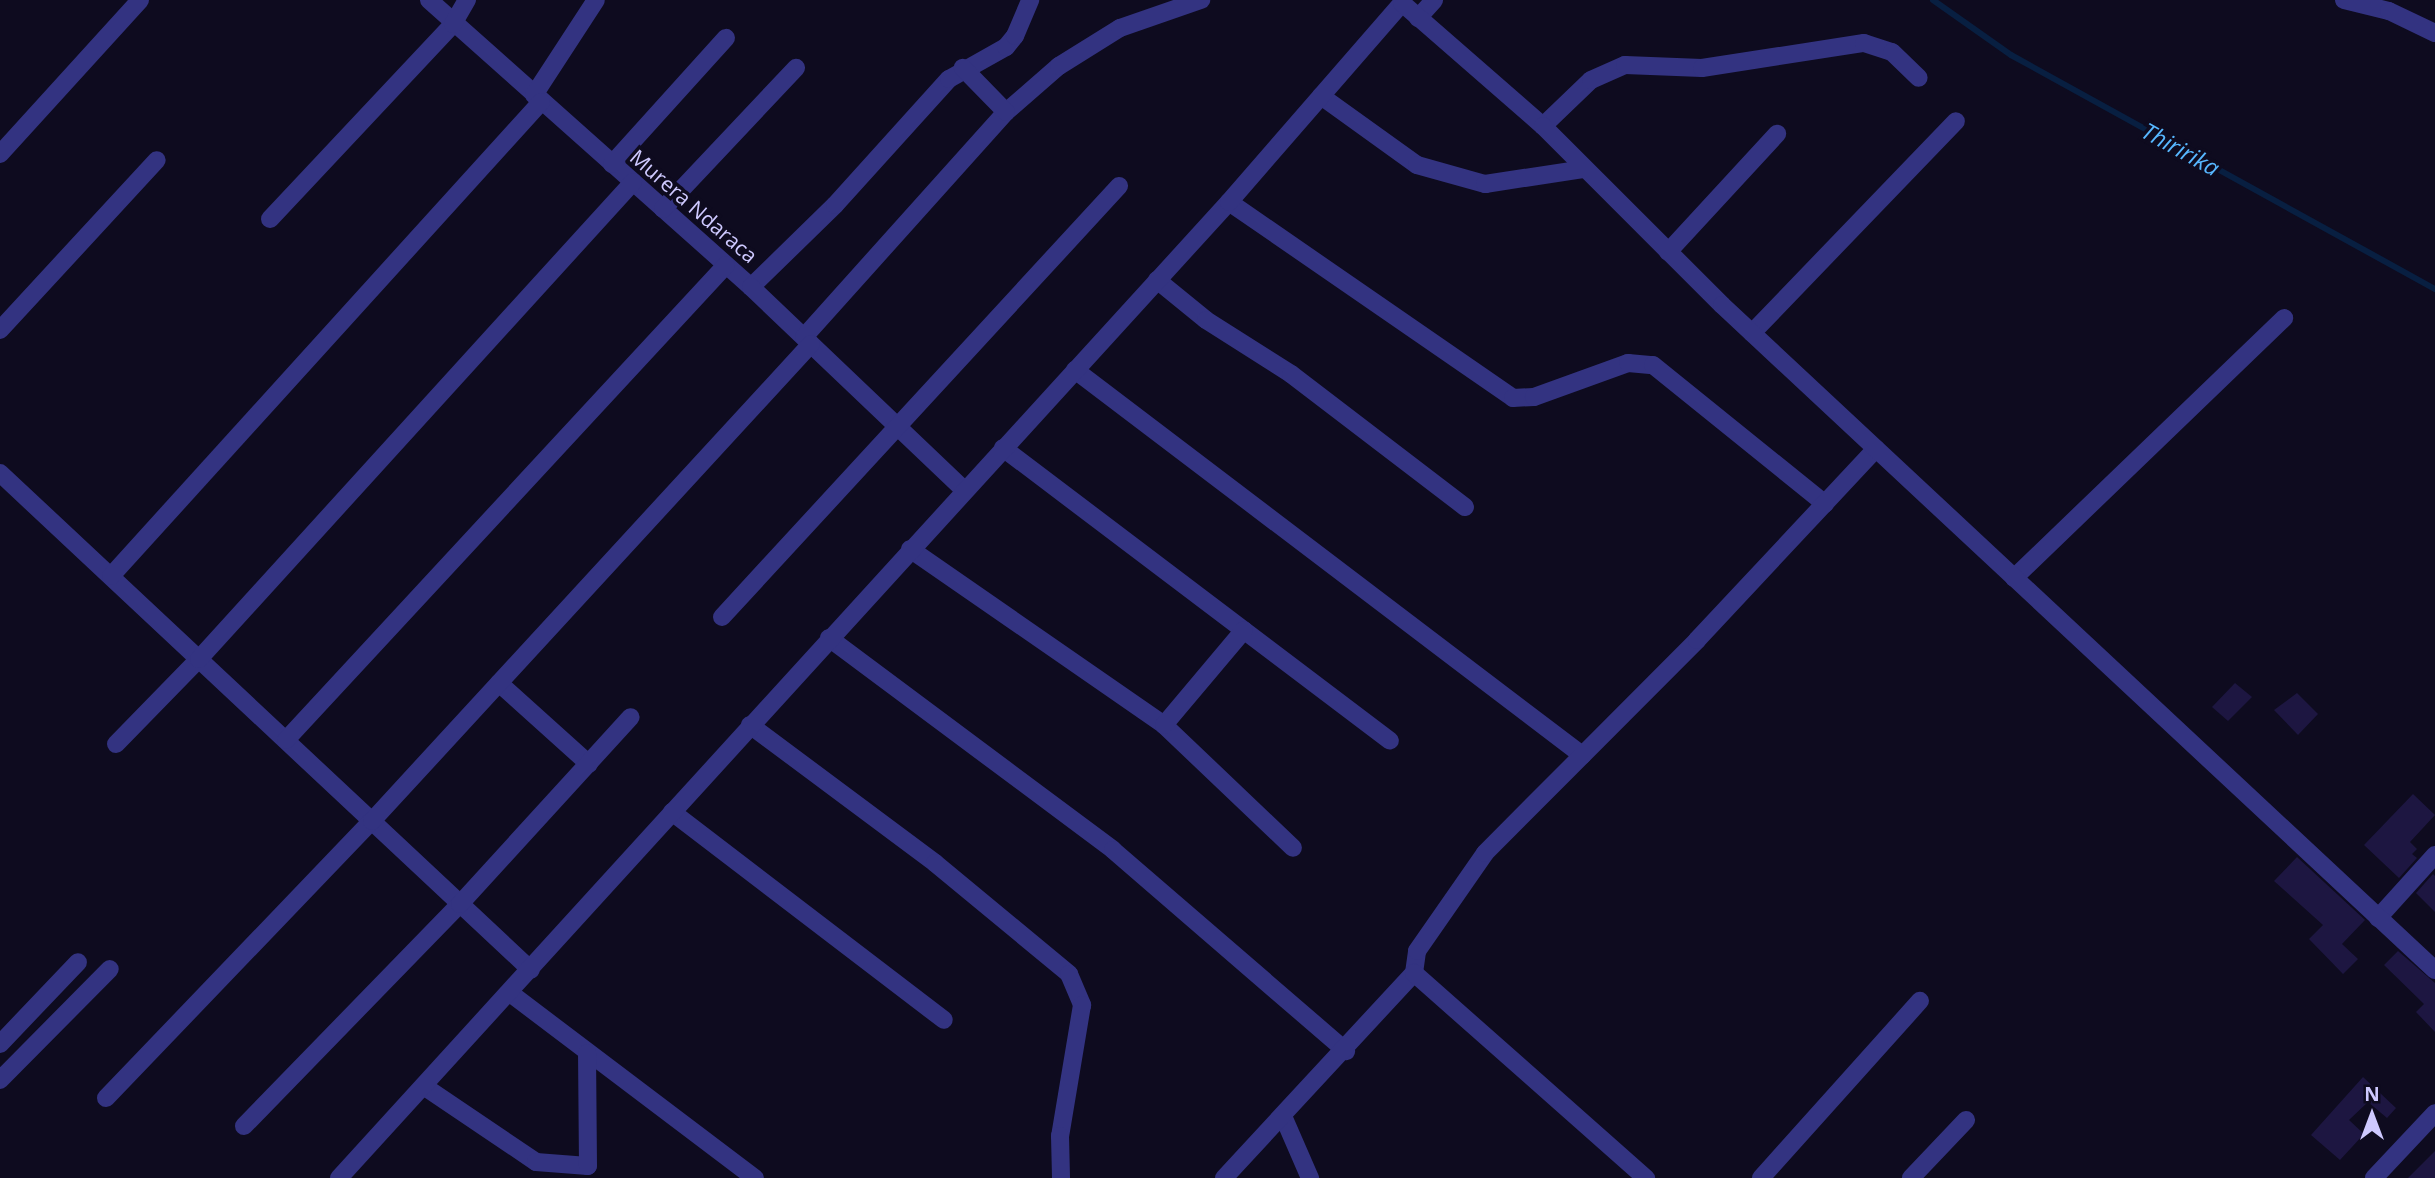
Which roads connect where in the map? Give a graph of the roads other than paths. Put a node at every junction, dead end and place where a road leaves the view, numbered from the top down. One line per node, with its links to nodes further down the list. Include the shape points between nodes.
1 (140, 0): 23 (street)
2 (429, 0): 11 (street, Murera Ndaraca)
3 (467, 0): 11 (street)
4 (596, 0): 18 (street)
5 (1030, 0): 15 (street, Murera Ndaraca, via 1006,47)
6 (1201, 0): 19 (street, via 1120,28 1059,66)
7 (1434, 0): 10 (street)
8 (2344, 0): 12 (street, via 2389,11)
9 (1401, 2): 10 (street); 17 (street)
10 (1418, 18): 21 (street)
11 (453, 24): 18 (street, Murera Ndaraca); 31 (street)
12 (2435, 33)
13 (726, 38): 25 (street)
14 (796, 68): 30 (street)
15 (963, 68): 19 (street); 35 (street, Murera Ndaraca, via 835,205)
16 (1919, 78): 21 (street, via 1892,52 1864,43 1702,68 1625,65 1591,80)
17 (1321, 96): 26 (street, via 1417,165 1485,184); 29 (street)
18 (537, 98): 25 (street, Murera Ndaraca); 49 (street)
19 (1006, 112): 39 (street)
20 (1956, 121): 38 (street)
21 (1544, 126): 26 (street)
22 (1777, 134): 32 (street)
23 (0, 154)
24 (157, 160): 37 (street)
25 (612, 164): 27 (street, Murera Ndaraca)
26 (1583, 169): 32 (street)
27 (633, 182): 30 (street, Murera Ndaraca); 54 (street)
28 (1119, 186): 41 (street)
29 (1228, 202): 34 (street); 46 (street, via 1513,397 1534,397 1628,363 1653,365)
30 (663, 209): 33 (street, Murera Ndaraca)
31 (270, 219)
32 (1668, 251): 38 (street)
33 (726, 265): 35 (street, Murera Ndaraca); 59 (street)
34 (1157, 280): 40 (street); 47 (street, via 1206,320 1291,374)
35 (751, 286): 39 (street)
36 (2284, 318): 50 (street)
37 (0, 330)
38 (1752, 333): 43 (street)
39 (807, 340): 41 (street); 55 (street)
40 (1075, 370): 42 (street); 62 (street)
41 (896, 425): 45 (street); 51 (street)
42 (1003, 448): 45 (street); 52 (street)
43 (1876, 449): 46 (street); 50 (street)
44 (0, 473): 49 (street)
45 (964, 490): 48 (street)
46 (1825, 504): 62 (street)
47 (1465, 508)
48 (910, 549): 53 (street); 58 (street)
49 (111, 576): 54 (street)
50 (2014, 578): 69 (street)
51 (722, 617)
52 (1244, 630): 58 (street); 60 (street)
53 (829, 638): 57 (street); 79 (street, via 1113,850)
54 (199, 659): 59 (street); 61 (street)
55 (499, 683): 63 (street); 65 (street)
56 (631, 717): 63 (street)
57 (750, 725): 64 (street); 91 (street, via 935,863 1069,974 1082,1005 1060,1136)
58 (1164, 725): 66 (street)
59 (286, 740): 65 (street)
60 (1390, 741)
61 (116, 744)
62 (1582, 755): 74 (street, via 1485,853 1417,951)
63 (589, 764): 68 (street)
64 (673, 812): 72 (street); 77 (street)
65 (372, 821): 68 (street); 83 (street)
66 (1293, 848)
67 (2435, 855): 69 (street)
68 (460, 904): 72 (street); 87 (street)
69 (2378, 918): 73 (street)
70 (78, 962): 78 (street)
71 (110, 969): 81 (street)
72 (531, 970): 75 (street)
73 (2435, 970)
74 (1414, 973): 79 (street); 94 (street)
75 (510, 993): 80 (street); 82 (street)
76 (1920, 1001): 95 (street)
77 (944, 1020)
78 (0, 1044)
79 (1346, 1051): 85 (street)
80 (587, 1053): 88 (street); 90 (street)
81 (0, 1080)
82 (425, 1087): 88 (street, via 536,1162); 89 (street)
83 (106, 1098)
84 (2435, 1113): 97 (street)
85 (1283, 1116): 92 (street); 93 (street)
86 (1966, 1120): 96 (street)
87 (244, 1126)
88 (591, 1172)
89 (339, 1178)
90 (755, 1178)
91 (1061, 1178)
92 (1224, 1178)
93 (1310, 1178)
94 (1646, 1178)
95 (1761, 1178)
96 (1911, 1178)
97 (2374, 1178)

